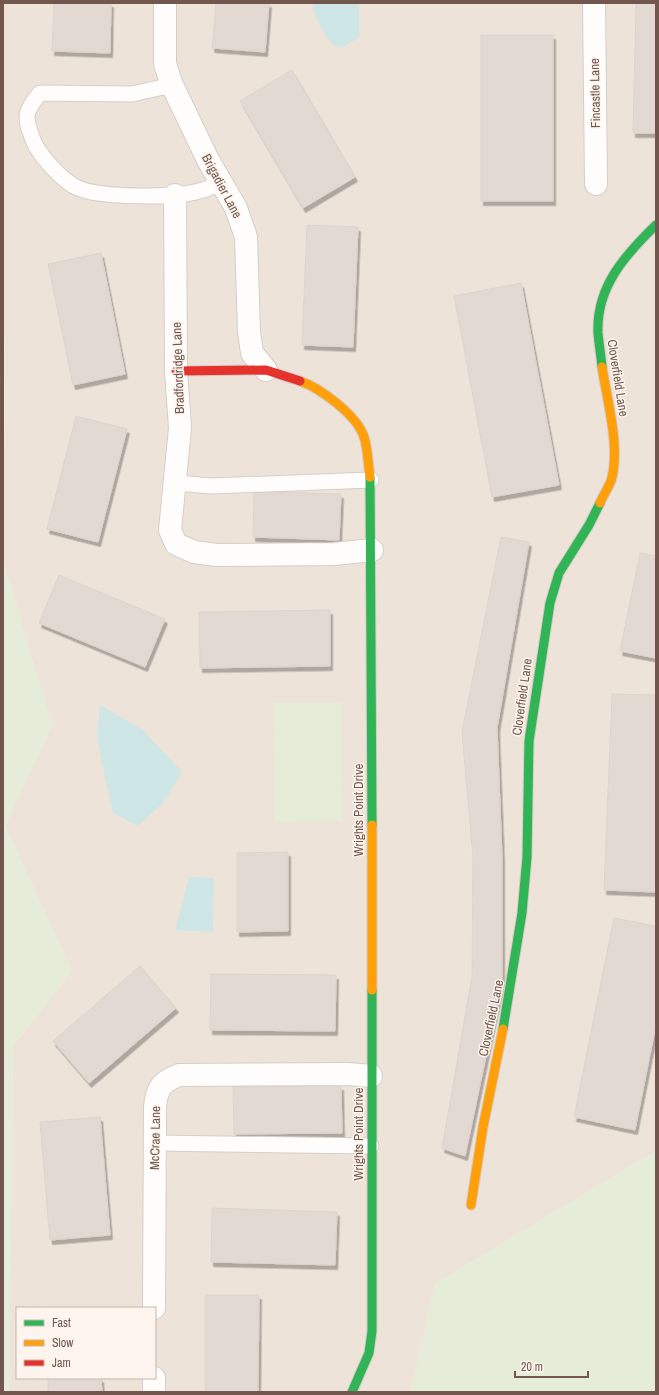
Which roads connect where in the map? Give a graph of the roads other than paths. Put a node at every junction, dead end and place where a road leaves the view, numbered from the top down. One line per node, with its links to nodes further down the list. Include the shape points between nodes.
1 (165, 3): 3 (street, Brigadier Lane, via 165,64)
2 (594, 3): 5 (street, Fincastle Lane)
3 (172, 85): 4 (street, Brigadier Lane, via 208,160); 6 (lane, via 132,94 40,93 27,109 27,122 37,148 56,171 77,188 95,194)
4 (222, 182): 6 (lane, via 200,191); 8 (street, Brigadier Lane, via 236,208 246,237 252,353)
5 (596, 184)
6 (175, 196): 9 (street, Bradfordridge Lane)
7 (656, 225): 16 (street, Cloverfield Lane, via 632,248 608,282 602,300 598,332 602,369 610,405 614,452 611,480 589,525 559,573 550,603 529,741 527,857 522,913 504,1025 482,1128)
8 (266, 370): 9 (street, Wrights Point Drive); 10 (street, Wrights Point Drive, via 308,384 328,396 354,420 364,436)
9 (176, 371): 11 (street, Bradfordridge Lane, via 180,428)
10 (371, 480): 11 (lane, via 211,486); 12 (street, Wrights Point Drive)
11 (176, 483): 12 (street, Bradfordridge Lane, via 170,530 176,544 194,552 217,555 334,554)
12 (372, 550): 13 (street, Wrights Point Drive)
13 (371, 1076): 14 (street, McCrae Lane, via 179,1075 167,1080 157,1092); 15 (street, Wrights Point Drive)
14 (155, 1143): 15 (lane); 17 (street, McCrae Lane)
15 (371, 1146): 20 (street, Wrights Point Drive, via 372,1331 369,1353)
16 (471, 1205)
17 (154, 1307)
18 (154, 1379): 19 (street)
19 (154, 1392)
20 (352, 1392)

